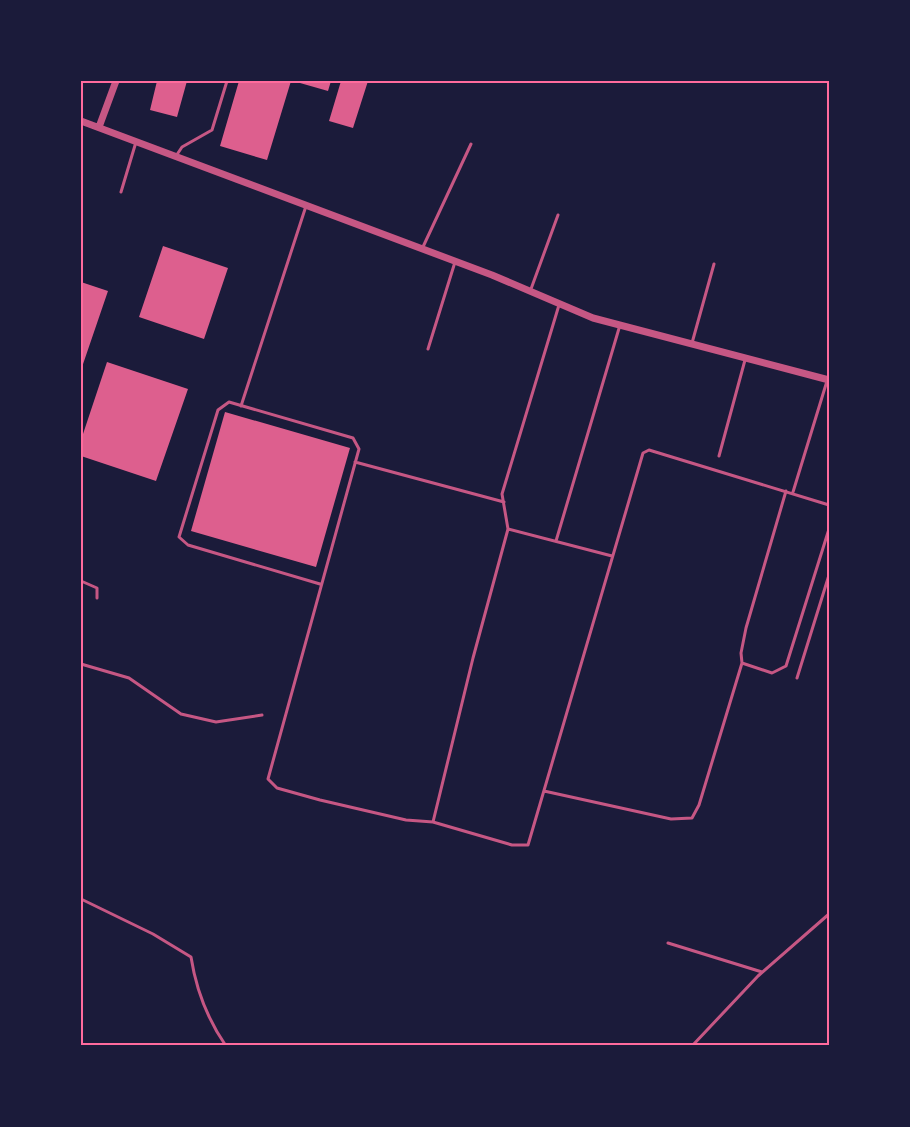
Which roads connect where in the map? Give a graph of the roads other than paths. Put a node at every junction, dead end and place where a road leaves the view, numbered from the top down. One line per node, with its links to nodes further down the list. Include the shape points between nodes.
1 (116, 81): 4 (street)
2 (227, 81): 7 (lane, via 212,130 182,147)
3 (81, 121): 4 (street)
4 (99, 127): 5 (street)
5 (136, 141): 7 (street); 8 (lane)
6 (471, 144): 11 (lane)
7 (176, 156): 9 (street)
8 (121, 192)
9 (306, 206): 11 (street); 21 (lane)
10 (558, 215): 14 (lane)
11 (422, 250): 12 (street)
12 (455, 261): 14 (street); 18 (lane)
13 (714, 264): 17 (lane)
14 (530, 292): 15 (street)
15 (559, 304): 16 (street); 26 (lane, via 502,494)
16 (620, 326): 17 (street); 30 (lane)
17 (691, 345): 19 (street)
18 (428, 349)
19 (746, 359): 20 (street); 22 (lane)
20 (828, 379): 25 (lane)
21 (241, 406): 23 (lane, via 353,438 358,449); 34 (lane, via 229,402 218,410 179,537 188,545)
22 (719, 456)
23 (355, 462): 26 (lane); 34 (lane)
24 (786, 491): 25 (lane); 31 (lane, via 649,450 643,453 638,465); 36 (lane, via 746,628)
25 (792, 493): 27 (lane)
26 (504, 502): 28 (lane)
27 (829, 505)
28 (508, 529): 30 (lane); 41 (lane)
29 (829, 530): 36 (lane, via 786,666 772,673)
30 (556, 541): 31 (lane)
31 (612, 556): 40 (lane)
32 (829, 575): 38 (lane)
33 (81, 581): 35 (lane, via 97,588)
34 (320, 584): 41 (lane, via 268,779 277,788 320,800 406,820)
35 (97, 598)
36 (742, 663): 40 (lane, via 692,818 671,819)
37 (81, 664): 39 (lane, via 129,678 182,714 216,722)
38 (797, 678)
39 (262, 715)
40 (544, 791): 41 (lane, via 528,845 512,845)
41 (433, 822)
42 (81, 899): 46 (lane, via 191,957 211,1023)
43 (829, 914): 45 (lane)
44 (668, 943): 45 (lane)
45 (762, 972): 47 (lane)
46 (226, 1046)
47 (692, 1046)

